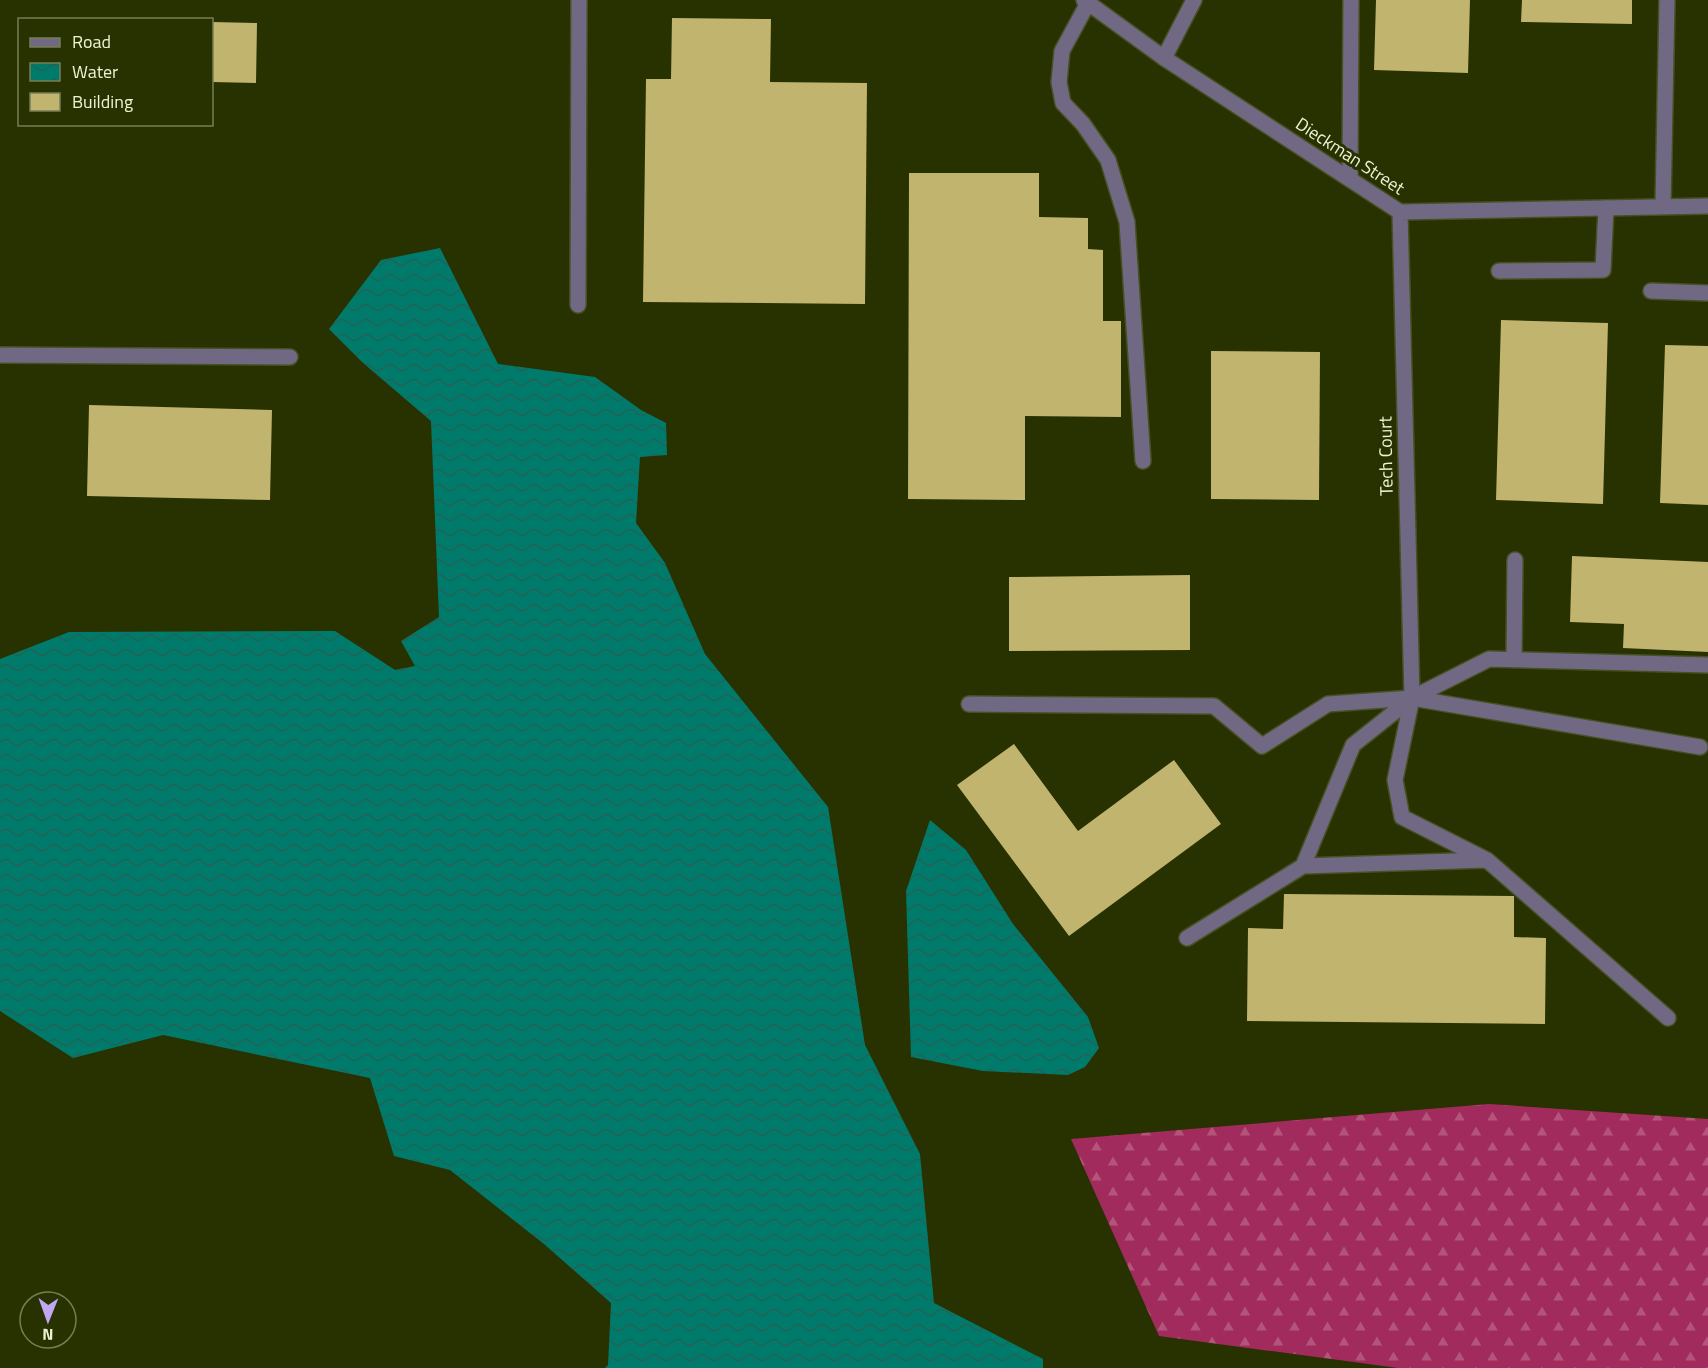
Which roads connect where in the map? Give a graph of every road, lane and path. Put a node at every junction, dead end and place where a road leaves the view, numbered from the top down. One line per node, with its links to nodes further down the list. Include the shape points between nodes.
1 (579, 0): 15 (street)
2 (1194, 0): 6 (street)
3 (1351, 0): 7 (street)
4 (1667, 0): 8 (street)
5 (1086, 1): 6 (street, Dieckman Street); 18 (street, via 1062,51 1059,82 1063,103 1108,160 1127,222)
6 (1164, 58): 7 (street, Dieckman Street)
7 (1350, 179): 11 (street, Dieckman Street)
8 (1663, 206): 9 (street, Dieckman Street); 10 (street, Dieckman Street)
9 (1708, 206)
10 (1606, 208): 11 (street, Dieckman Street); 12 (street, via 1603,270)
11 (1400, 212): 22 (street, Tech Court)
12 (1499, 271)
13 (1651, 291): 14 (street)
14 (1708, 293)
15 (578, 305)
16 (0, 355): 17 (street)
17 (290, 357)
18 (1143, 461)
19 (1515, 560): 20 (street)
20 (1514, 660): 21 (street); 22 (street, via 1489,659)
21 (1708, 665)
22 (1412, 698): 23 (street, via 1328,704 1262,746 1214,706); 24 (street); 25 (street, Tech Court, via 1395,780 1402,817); 26 (street, via 1353,745)
23 (969, 704)
24 (1700, 747)
25 (1487, 860): 26 (street); 28 (street)
26 (1303, 866): 27 (street)
27 (1187, 938)
28 (1668, 1018)

